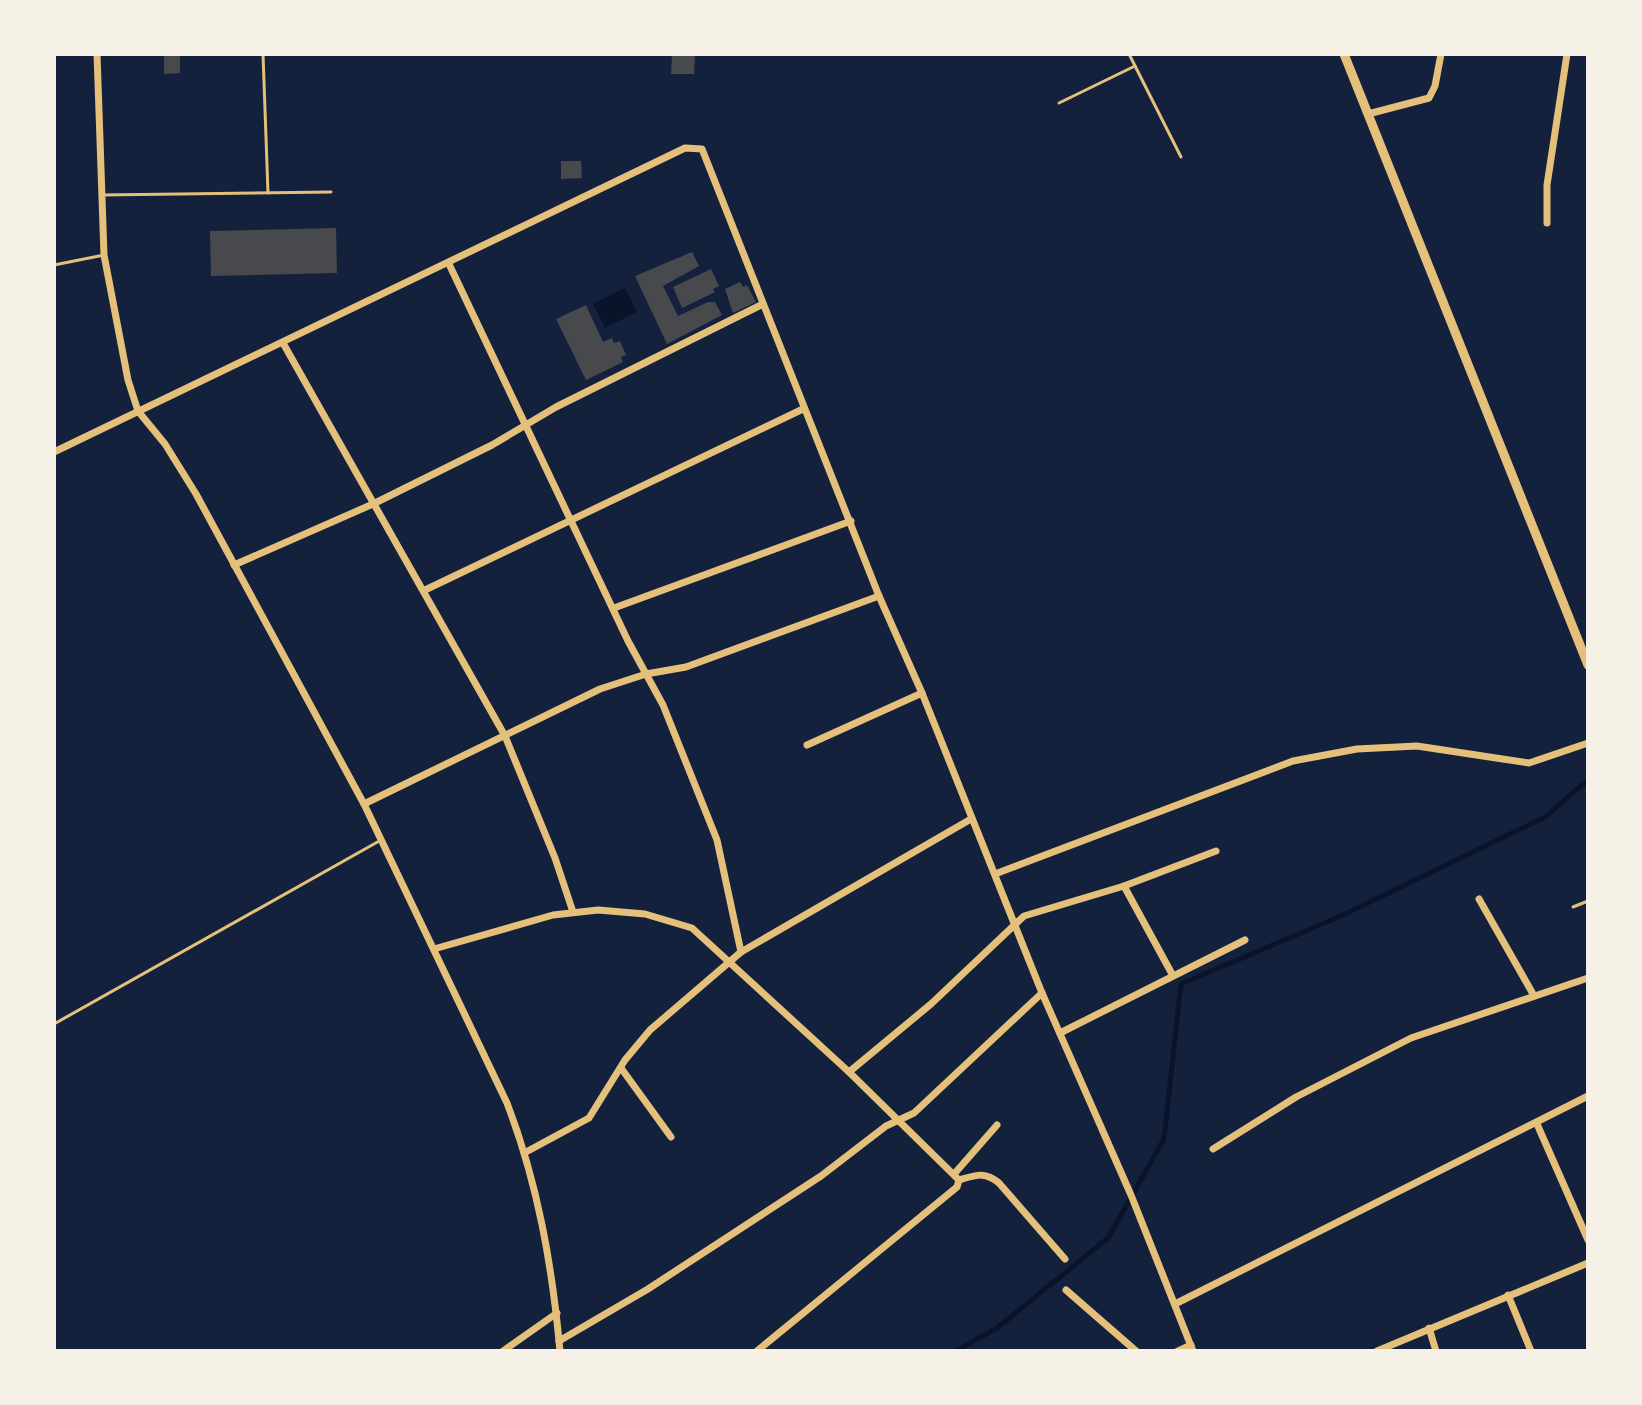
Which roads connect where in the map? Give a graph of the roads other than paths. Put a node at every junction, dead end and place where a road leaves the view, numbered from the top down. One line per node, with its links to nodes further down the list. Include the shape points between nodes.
1 (97, 54): 13 (street)
2 (263, 54): 12 (lane)
3 (1129, 54): 7 (lane)
4 (1344, 54): 9 (street)
5 (1441, 54): 9 (street, via 1429,98)
6 (1567, 54): 14 (street, via 1547,185)
7 (1135, 66): 8 (lane); 10 (lane)
8 (1059, 103)
9 (1368, 114): 31 (street)
10 (1181, 157)
11 (331, 192): 12 (lane)
12 (268, 193): 13 (lane)
13 (102, 195): 15 (street)
14 (1547, 223)
15 (104, 255): 17 (lane); 21 (street)
16 (449, 264): 18 (street, via 694,146 707,155); 19 (street); 22 (street)
17 (54, 265)
18 (761, 305): 20 (street); 22 (street)
19 (283, 343): 21 (street); 24 (street)
20 (803, 409): 25 (street); 26 (street)
21 (138, 411): 23 (street); 27 (street, via 188,481)
22 (525, 425): 24 (street); 25 (street)
23 (54, 452)
24 (373, 504): 27 (street); 28 (street)
25 (573, 520): 28 (street); 30 (street)
26 (851, 521): 29 (street); 30 (street)
27 (234, 565): 37 (street)
28 (425, 590): 34 (street)
29 (879, 596): 32 (street, via 686,667); 33 (street)
30 (614, 608): 32 (street)
31 (1588, 665)
32 (646, 674): 34 (street, via 600,689); 50 (street, via 711,821)
33 (922, 693): 36 (street); 38 (street)
34 (505, 736): 37 (street); 46 (street)
35 (1588, 743): 41 (street, via 1529,763 1417,746 1357,749 1293,761)
36 (807, 745)
37 (364, 804): 39 (street)
38 (971, 819): 41 (street); 50 (street)
39 (381, 840): 49 (street); 56 (lane)
40 (1216, 851): 42 (street)
41 (995, 874): 47 (street)
42 (1124, 886): 47 (street); 52 (street)
43 (1479, 899): 55 (street)
44 (1588, 901): 45 (lane)
45 (1573, 907)
46 (573, 912): 49 (street); 51 (street, via 621,911 673,920 702,935)
47 (1013, 922): 54 (street); 59 (street, via 1002,940)
48 (1245, 940): 52 (street)
49 (434, 949): 66 (street)
50 (741, 952): 51 (street)
51 (729, 961): 58 (street, via 662,1018); 59 (street)
52 (1172, 974): 57 (street)
53 (1588, 978): 55 (street)
54 (1042, 993): 57 (street); 61 (street, via 914,1113)
55 (1533, 994): 65 (street, via 1411,1038 1296,1097)
56 (54, 1024)
57 (1060, 1033): 73 (street)
58 (621, 1068): 64 (street); 66 (street, via 589,1118)
59 (849, 1072): 61 (street)
60 (1588, 1096): 62 (street)
61 (897, 1121): 67 (street); 76 (street, via 821,1176)
62 (1537, 1124): 68 (street); 73 (street)
63 (997, 1125): 67 (street)
64 (671, 1137)
65 (1213, 1149)
66 (526, 1152): 74 (street, via 545,1229)
67 (957, 1177): 69 (street, via 990,1175); 80 (street, via 957,1187)
68 (1588, 1240)
69 (1065, 1259)
70 (1588, 1263): 72 (street)
71 (1066, 1290): 81 (street)
72 (1508, 1295): 75 (street); 85 (street)
73 (1175, 1304): 77 (street)
74 (557, 1313): 76 (street); 78 (street)
75 (1429, 1328): 83 (street); 84 (street)
76 (559, 1341): 79 (street)
77 (1192, 1348): 82 (street)
78 (503, 1351)
79 (560, 1351)
80 (757, 1351)
81 (1136, 1351)
82 (1178, 1351)
83 (1377, 1351)
84 (1436, 1351)
85 (1531, 1351)

